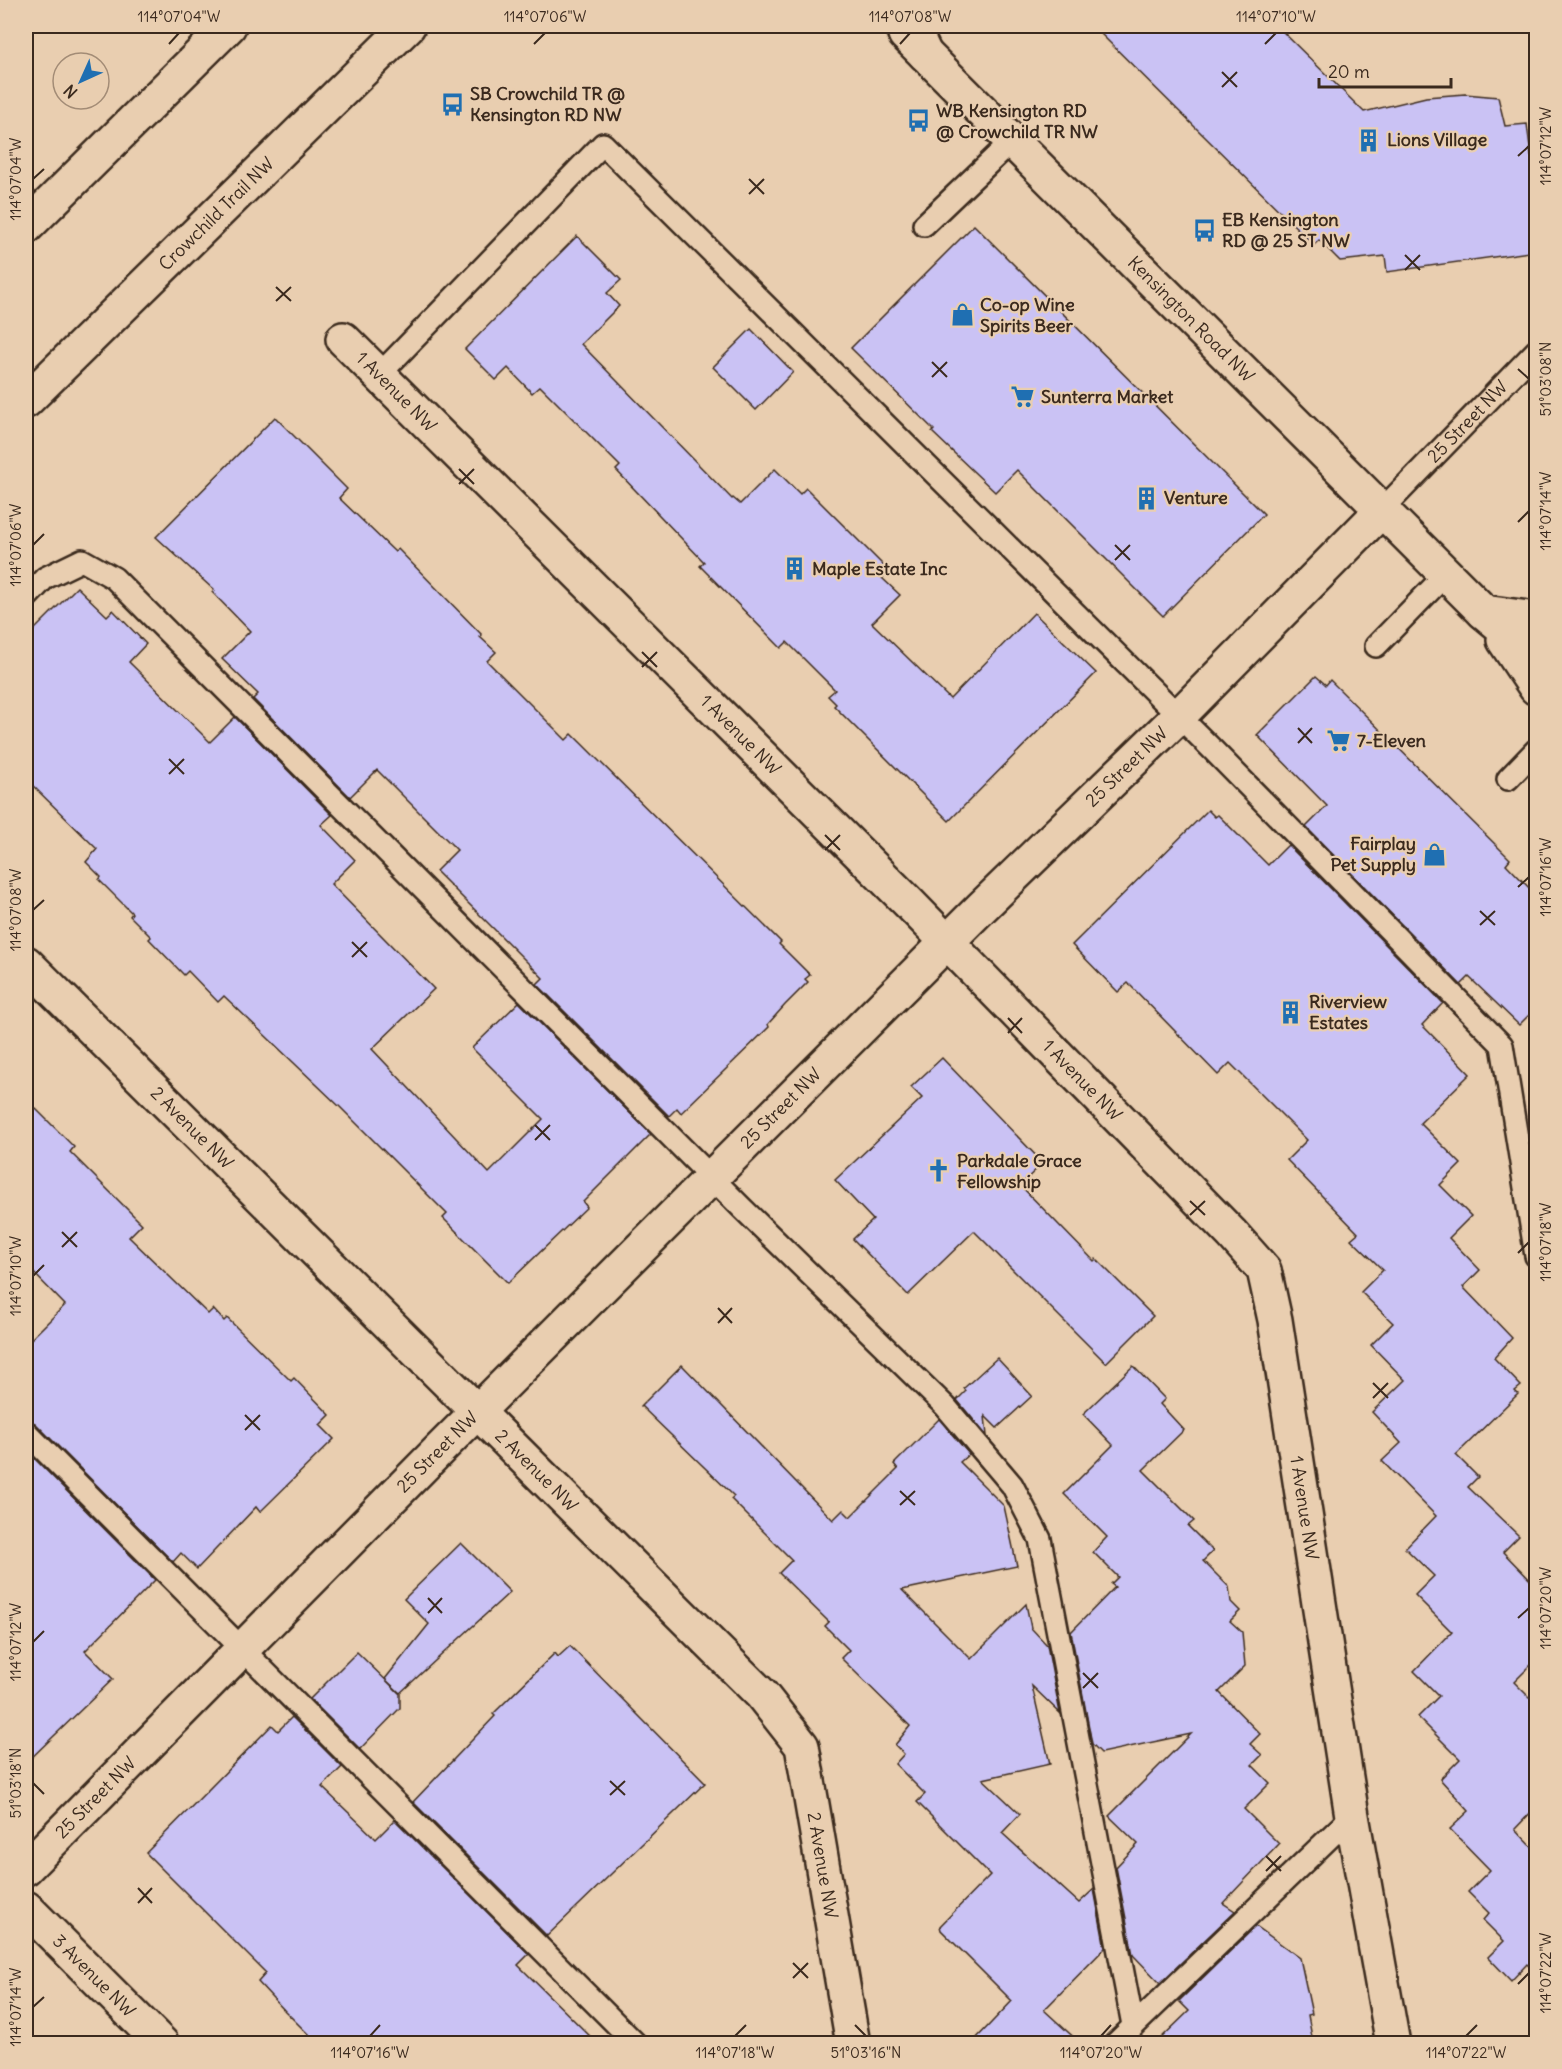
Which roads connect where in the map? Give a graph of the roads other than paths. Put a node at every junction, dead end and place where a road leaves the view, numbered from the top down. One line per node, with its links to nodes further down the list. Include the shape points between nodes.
1 (229, 26): 9 (main road)
2 (408, 26): 6 (main road, Crowchild Trail NW)
3 (424, 26): 6 (main road)
4 (896, 26): 5 (main road, Kensington Road NW)
5 (918, 40): 7 (main road, Kensington Road NW)
6 (360, 71): 13 (main road, Crowchild Trail NW)
7 (1013, 140): 8 (lane); 14 (main road, Kensington Road NW)
8 (924, 225)
9 (26, 227)
10 (343, 339): 12 (main road, 1 Avenue NW)
11 (1536, 351): 14 (lane, 25 Street NW)
12 (378, 376): 22 (lane, via 603,144); 25 (main road, 1 Avenue NW)
13 (26, 401)
14 (1382, 510): 15 (main road, Kensington Road NW); 22 (main road, 25 Street NW)
15 (1446, 574): 17 (main road, Kensington Road NW); 19 (lane)
16 (26, 598): 27 (lane, via 45,578 82,560 114,578)
17 (1484, 612): 18 (main road); 20 (main road, Kensington Road NW); 21 (main road, Kensington Road NW)
18 (1536, 619)
19 (1376, 646)
20 (1536, 655)
21 (1536, 688)
22 (1178, 717): 25 (main road, 25 Street NW); 28 (lane, via 1502,1045)
23 (1536, 750): 24 (lane)
24 (1508, 779)
25 (946, 943): 27 (main road, 25 Street NW); 32 (main road, 1 Avenue NW, via 1264,1270)
26 (26, 963): 29 (main road, 2 Avenue NW)
27 (712, 1178): 29 (main road, 25 Street NW); 35 (lane, via 945,1406 1012,1485 1040,1539)
28 (1536, 1256)
29 (477, 1411): 31 (main road, 25 Street NW); 38 (main road, 2 Avenue NW, via 761,1694 802,1746)
30 (26, 1432): 31 (lane)
31 (244, 1649): 33 (main road, 25 Street NW); 37 (lane)
32 (1352, 1816): 35 (lane); 40 (main road, 1 Avenue NW)
33 (26, 1868)
34 (26, 1908): 36 (main road, 3 Avenue NW)
35 (1133, 2025): 39 (lane)
36 (162, 2043)
37 (636, 2043)
38 (853, 2043)
39 (1114, 2043)
40 (1393, 2043)

